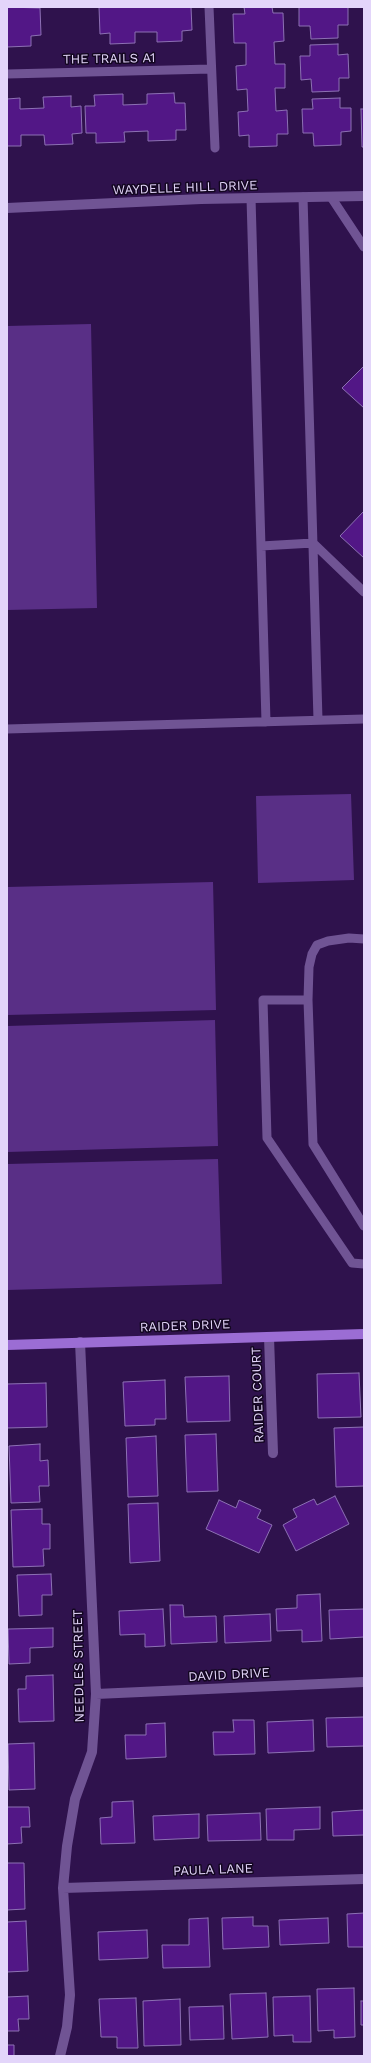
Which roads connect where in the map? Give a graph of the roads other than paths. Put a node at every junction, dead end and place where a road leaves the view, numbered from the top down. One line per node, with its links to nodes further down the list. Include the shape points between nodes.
1 (209, 7): 2 (lane)
2 (211, 69): 3 (lane, THE TRAILS A1); 4 (lane)
3 (7, 74)
4 (215, 148)
5 (331, 196): 6 (street, WAYDELLE HILL DRIVE); 7 (street, WAYDELLE HILL DRIVE); 10 (lane)
6 (364, 196)
7 (303, 197): 8 (street, WAYDELLE HILL DRIVE); 11 (lane)
8 (251, 198): 9 (street, WAYDELLE HILL DRIVE); 12 (lane)
9 (7, 208)
10 (364, 247)
11 (313, 543): 12 (lane); 13 (lane); 15 (lane)
12 (260, 546): 16 (lane)
13 (364, 592)
14 (364, 719): 15 (lane)
15 (318, 720): 16 (lane)
16 (266, 722): 17 (lane)
17 (7, 729)
18 (364, 939): 19 (lane, via 328,940 317,945 309,967)
19 (308, 1000): 20 (lane, via 313,1144); 21 (lane, via 263,1000 267,1138 352,1264)
20 (364, 1226)
21 (364, 1264)
22 (364, 1334): 23 (main road, RAIDER DRIVE)
23 (269, 1337): 24 (main road, RAIDER DRIVE); 26 (street, RAIDER COURT)
24 (80, 1342): 25 (main road, RAIDER DRIVE); 28 (street, NEEDLES STREET)
25 (7, 1344)
26 (273, 1453)
27 (364, 1682): 28 (street, DAVID DRIVE)
28 (96, 1694): 30 (street, NEEDLES STREET, via 92,1752 75,1799)
29 (364, 1879): 30 (street, PAULA LANE)
30 (63, 1888): 31 (street, NEEDLES STREET, via 70,1995 67,2027)
31 (60, 2056)

